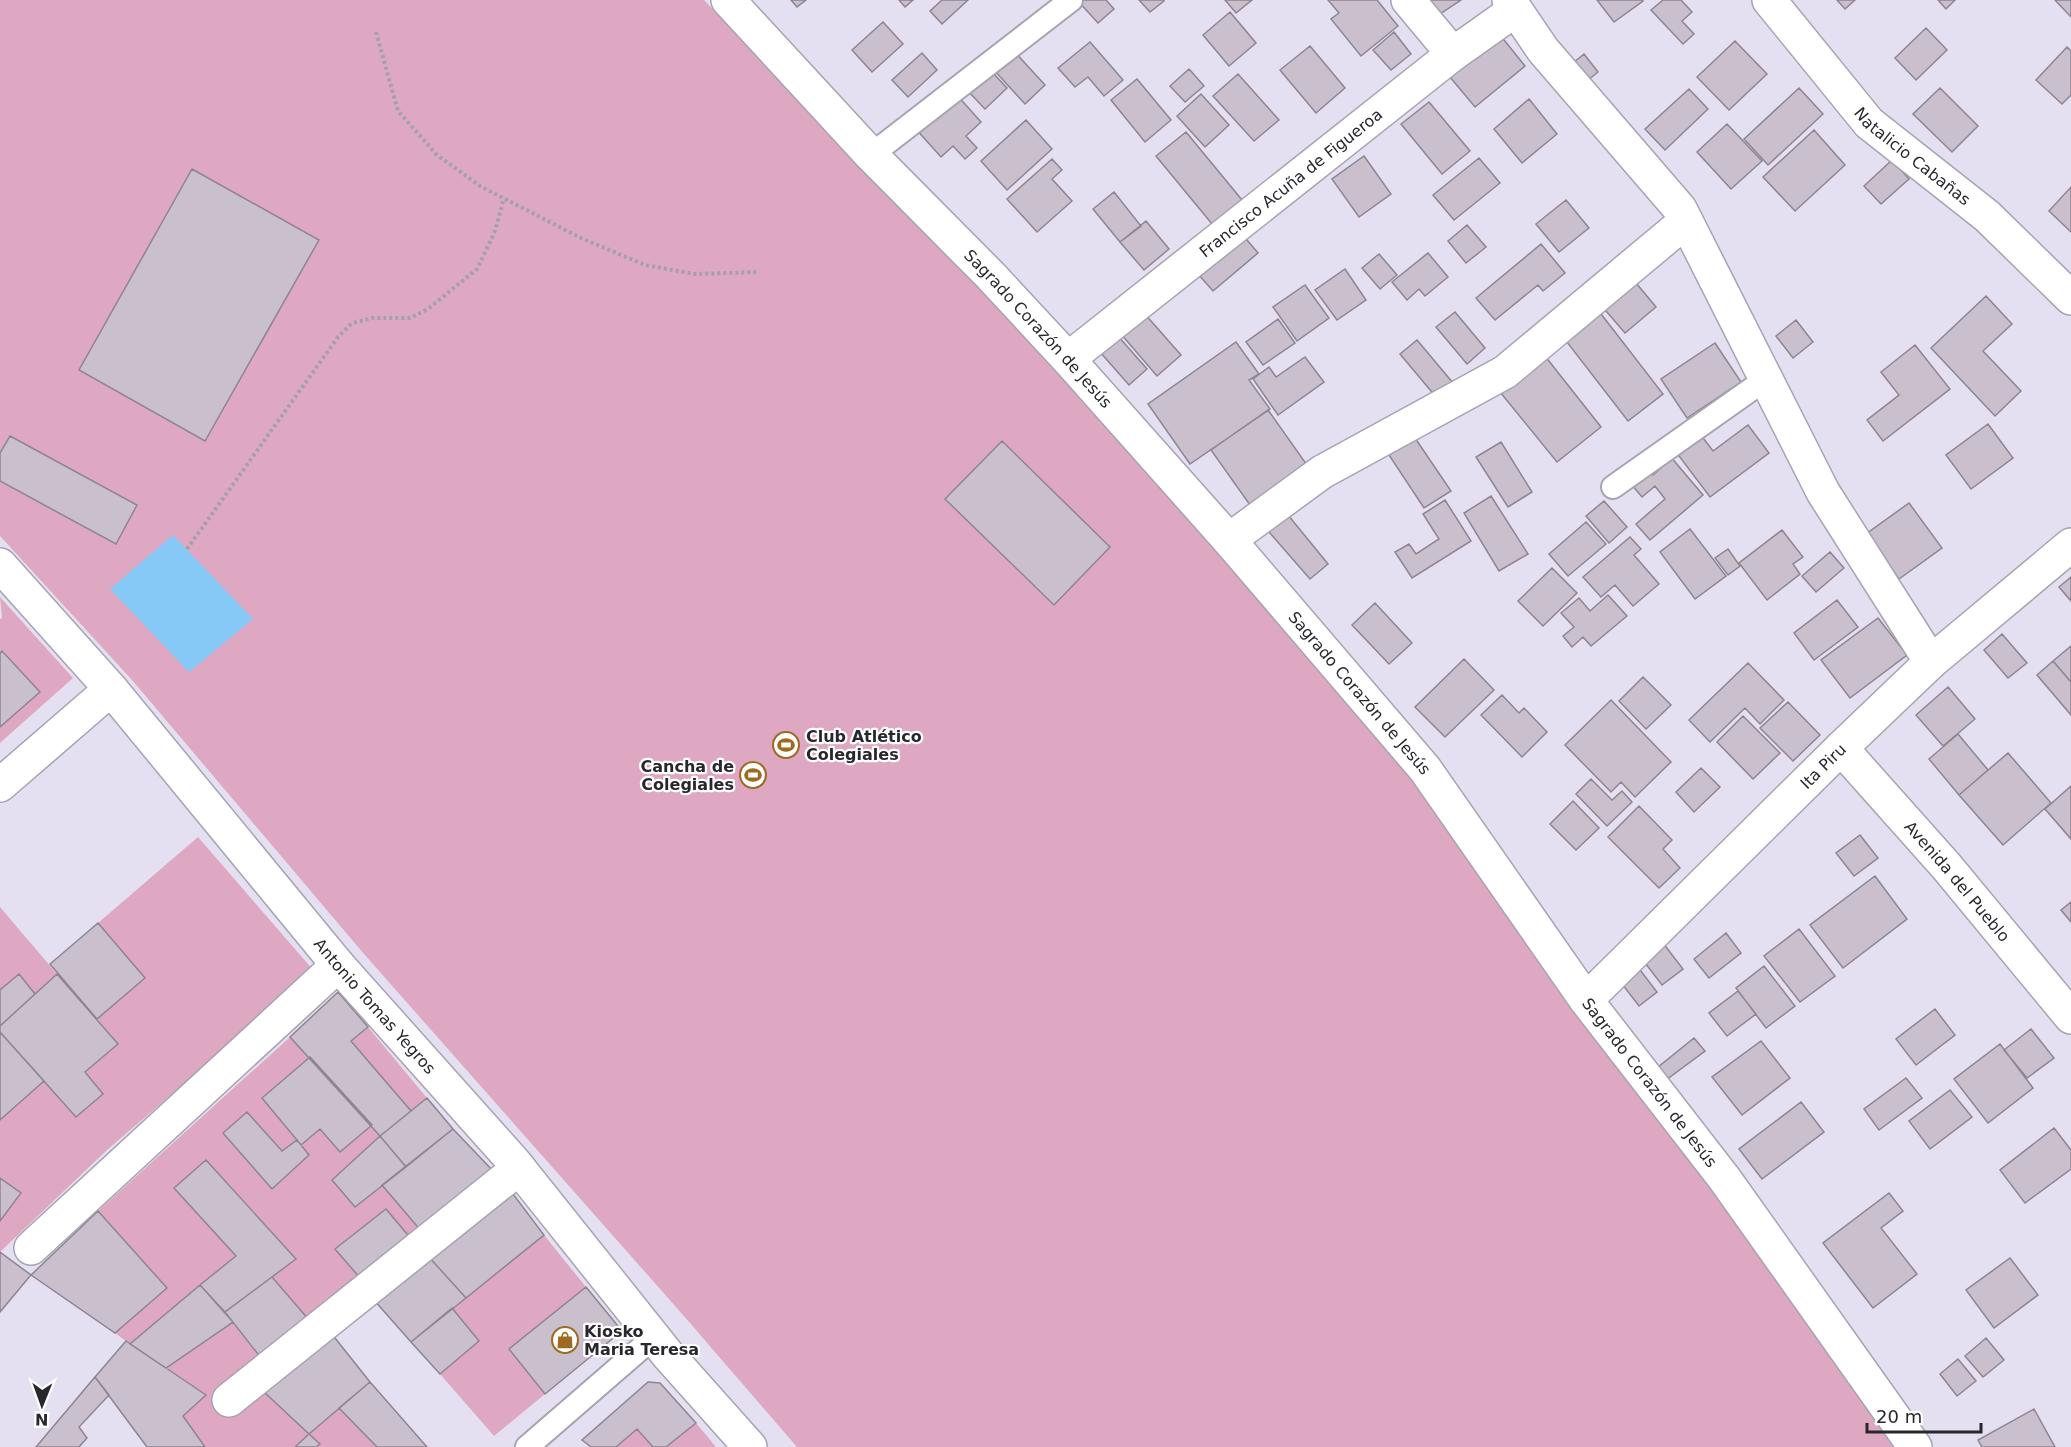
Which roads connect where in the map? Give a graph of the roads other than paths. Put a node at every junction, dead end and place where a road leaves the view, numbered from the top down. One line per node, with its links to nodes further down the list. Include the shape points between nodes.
1 (728, 0): 7 (street, Sagrado Corazón de Jesús)
2 (1071, 0): 7 (lane)
3 (1408, 0): 6 (street)
4 (1769, 0): 9 (street, Natalicio Cabañas, via 1869,123 1987,216)
5 (1512, 5): 6 (street, Francisco Acuña de Figueroa); 8 (street, via 1543,50 1680,208)
6 (1452, 54): 10 (street, Francisco Acuña de Figueroa)
7 (871, 155): 10 (street, Sagrado Corazón de Jesús)
8 (1686, 221): 11 (street); 13 (street, via 1505,372 1322,472)
9 (2071, 298)
10 (1068, 359): 13 (street, Sagrado Corazón de Jesús)
11 (1766, 379): 12 (lane); 16 (street, via 1823,492)
12 (1612, 487)
13 (1229, 540): 21 (street, Sagrado Corazón de Jesús, via 1425,770)
14 (2071, 545): 16 (street, Ita Piru)
15 (0, 565): 17 (street, Antonio Tomas Yegros)
16 (1931, 662): 18 (street, Ita Piru)
17 (111, 689): 19 (street); 20 (street, Antonio Tomas Yegros)
18 (1841, 748): 21 (street, Ita Piru); 22 (street, Avenida del Pueblo, via 1947,867)
19 (0, 786)
20 (338, 965): 23 (street, Antonio Tomas Yegros); 24 (street)
21 (1586, 1000): 29 (street, Sagrado Corazón de Jesús, via 1724,1178)
22 (2071, 1017)
23 (519, 1168): 25 (street, Antonio Tomas Yegros); 26 (street)
24 (31, 1248)
25 (654, 1337): 27 (lane); 28 (street, Antonio Tomas Yegros)
26 (230, 1400)
27 (527, 1447)
28 (750, 1447)
29 (1915, 1447)

